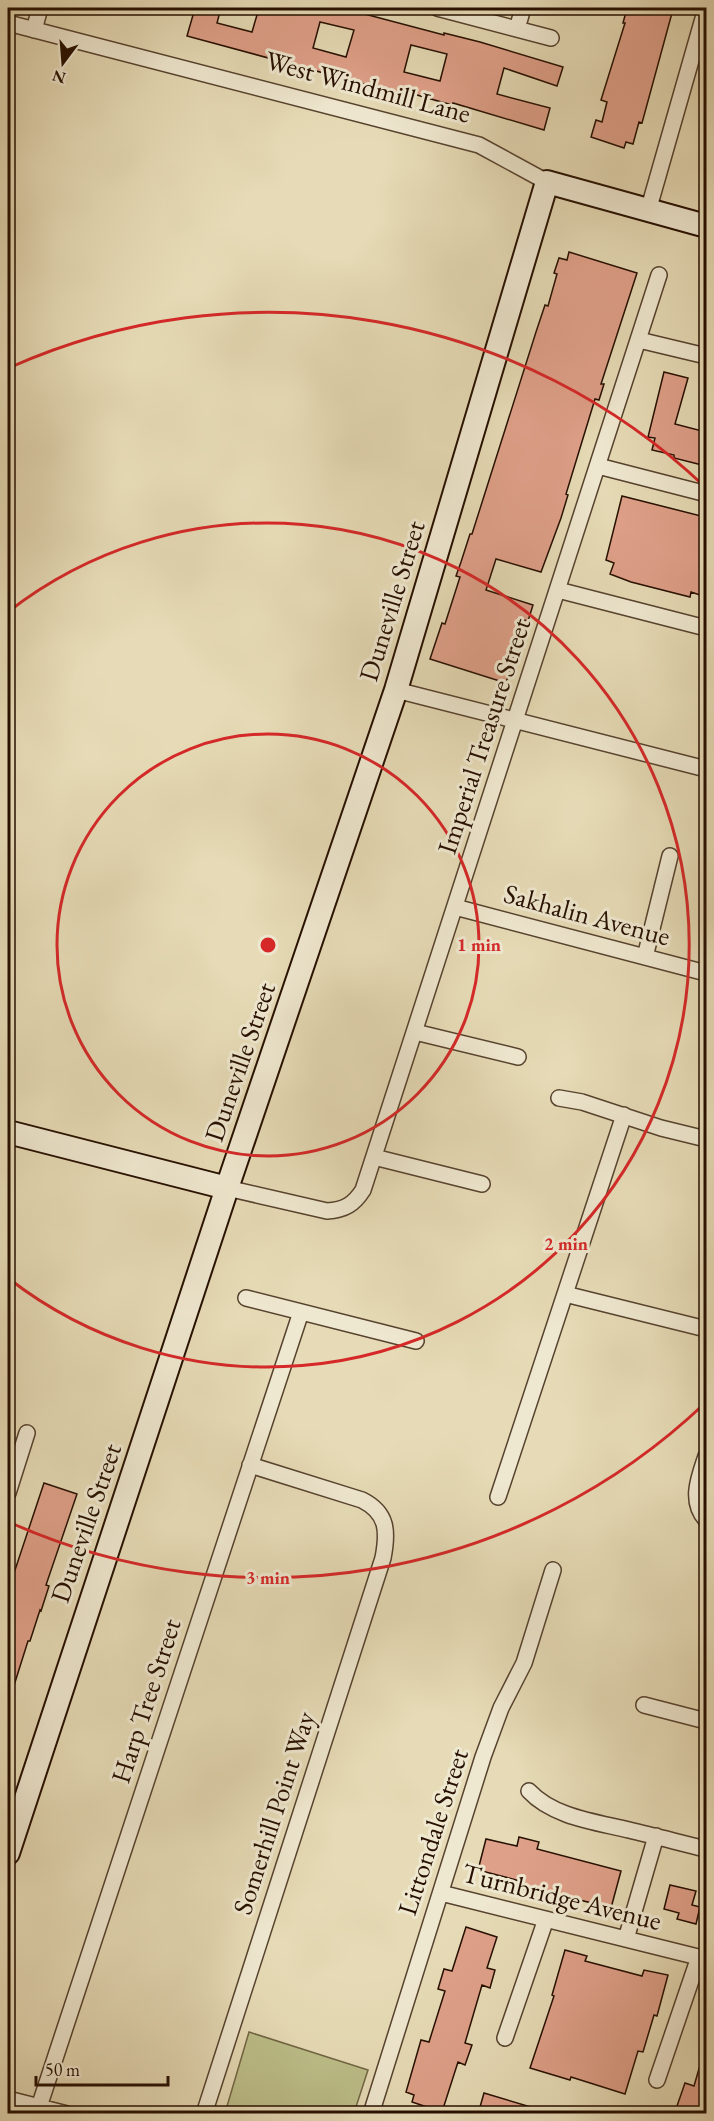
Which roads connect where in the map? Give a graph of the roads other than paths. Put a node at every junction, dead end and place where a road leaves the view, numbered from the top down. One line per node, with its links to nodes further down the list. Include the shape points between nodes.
1 (40, 8): 7 (street)
2 (437, 8): 6 (street)
3 (523, 8): 6 (street)
4 (706, 8): 9 (street)
5 (8, 23): 7 (street, West Windmill Lane)
6 (517, 29): 8 (street)
7 (34, 30): 10 (street, West Windmill Lane, via 479,145)
8 (551, 39)
9 (700, 53): 11 (street)
10 (547, 182): 11 (street, West Windmill Lane); 20 (street, Duneville Street)
11 (648, 211): 12 (street, West Windmill Lane)
12 (706, 226)
13 (659, 275): 14 (street, Imperial Treasure Street)
14 (639, 340): 15 (street); 16 (street, Imperial Treasure Street)
15 (706, 356)
16 (598, 466): 17 (street); 18 (street, Imperial Treasure Street)
17 (703, 493)
18 (558, 590): 19 (street); 21 (street, Imperial Treasure Street)
19 (706, 628)
20 (396, 690): 21 (street); 35 (street, Duneville Street)
21 (516, 721): 22 (street); 24 (street, Imperial Treasure Street)
22 (706, 770)
23 (670, 856): 25 (street)
24 (455, 907): 25 (street, Sakhalin Avenue); 27 (street, Imperial Treasure Street)
25 (645, 957): 26 (street, Sakhalin Avenue)
26 (706, 973)
27 (415, 1032): 28 (street); 33 (street, Imperial Treasure Street)
28 (518, 1057)
29 (560, 1098): 30 (street)
30 (624, 1115): 32 (street); 36 (street)
31 (8, 1132): 35 (street)
32 (706, 1139)
33 (375, 1157): 34 (street); 35 (street, Imperial Treasure Street, via 363,1190 348,1207 339,1210 327,1211)
34 (482, 1184)
35 (227, 1188): 53 (street, Duneville Street)
36 (565, 1294): 39 (street); 45 (street)
37 (246, 1298): 38 (street)
38 (301, 1312): 40 (street); 43 (street, Harp Tree Street)
39 (706, 1329)
40 (416, 1341)
41 (27, 1433): 44 (street)
42 (706, 1456): 46 (street, via 696,1486 696,1500)
43 (250, 1465): 61 (street, Harp Tree Street); 63 (street, Somerhill Point Way, via 374,1506 386,1527 387,1539)
44 (8, 1488)
45 (498, 1497)
46 (705, 1519)
47 (553, 1570): 54 (street, Littondale Street, via 524,1663 501,1708 483,1757)
48 (644, 1705): 49 (street)
49 (706, 1721)
50 (529, 1791): 51 (street, via 537,1800 562,1812)
51 (656, 1836): 52 (street); 56 (street)
52 (706, 1849)
53 (8, 1852)
54 (441, 1893): 55 (street, Turnbridge Avenue); 64 (street, Littondale Street)
55 (546, 1919): 56 (street, Turnbridge Avenue); 58 (street)
56 (626, 1939): 57 (street, Turnbridge Avenue)
57 (703, 1958): 59 (street)
58 (505, 2038)
59 (657, 2080)
60 (8, 2099): 61 (street)
61 (39, 2107): 62 (street)
62 (67, 2114)
63 (204, 2114)
64 (371, 2114)

